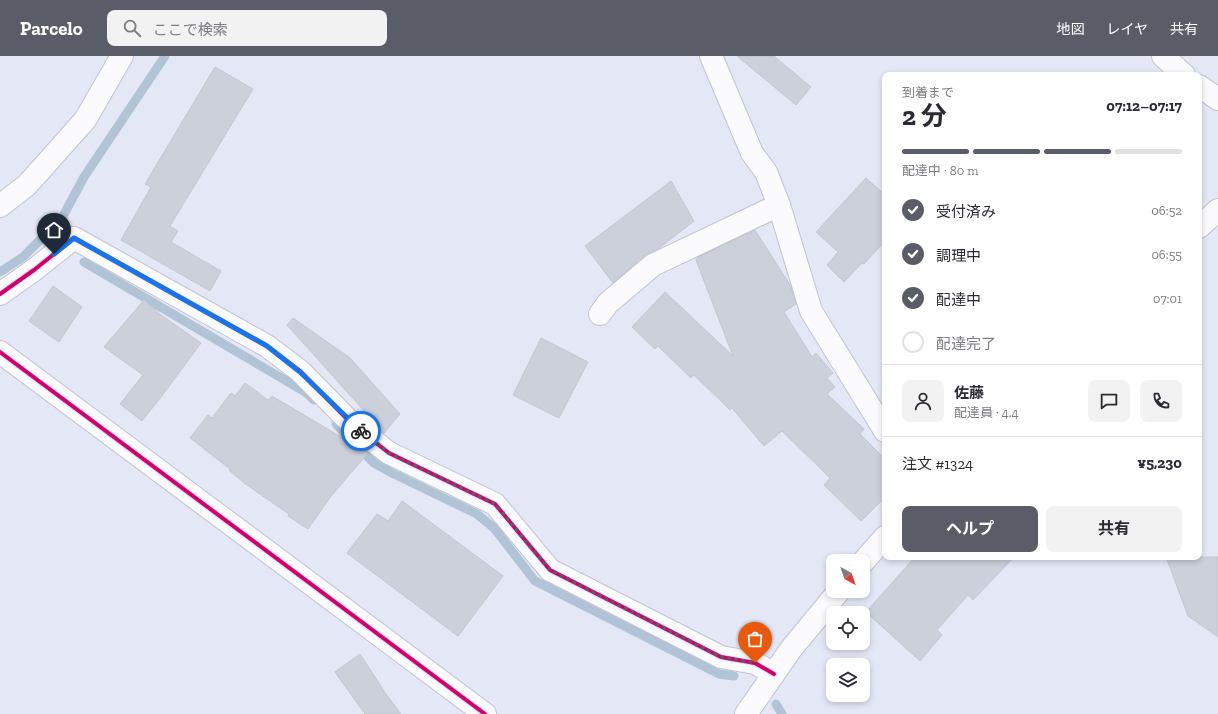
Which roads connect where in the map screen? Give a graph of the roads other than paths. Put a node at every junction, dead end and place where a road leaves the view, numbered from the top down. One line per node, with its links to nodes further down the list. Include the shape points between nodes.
1 (122, 56): 8 (street, via 85,120 27,185)
2 (711, 56): 7 (street, via 752,153 766,172)
3 (1164, 56): 4 (street)
4 (1181, 72)
5 (1202, 88): 6 (street)
6 (1218, 99)
7 (779, 205): 12 (street, via 653,265 608,303); 14 (street, via 811,311)
8 (0, 206)
9 (1218, 210): 10 (street)
10 (1202, 224)
11 (0, 294): 18 (street, via 74,238 267,346 300,372 353,425 389,453 495,504 550,570 721,657 755,663)
12 (600, 314)
13 (0, 352): 20 (street)
14 (882, 426)
15 (882, 540): 16 (street)
16 (870, 554)
17 (833, 598): 18 (street)
18 (774, 674): 19 (street)
19 (751, 712)
20 (485, 714)

